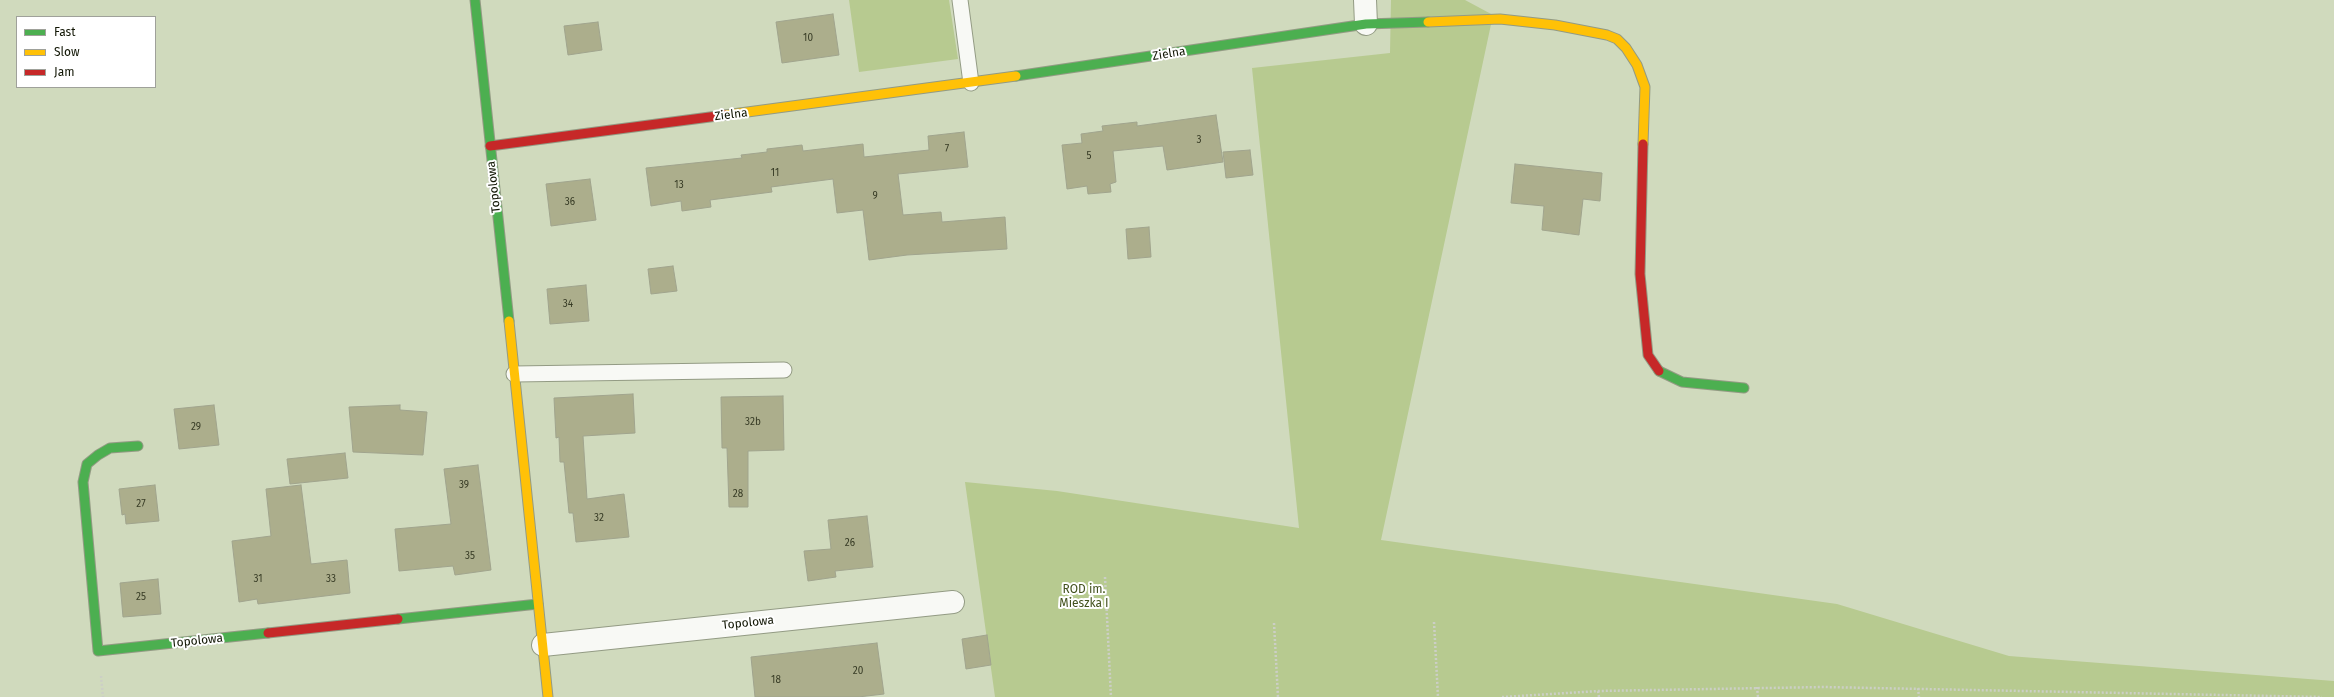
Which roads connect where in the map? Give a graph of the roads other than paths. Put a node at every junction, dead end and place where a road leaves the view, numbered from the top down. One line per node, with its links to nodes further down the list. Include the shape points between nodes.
1 (475, 0): 6 (street, Topolowa)
2 (960, 0): 5 (lane)
3 (1364, 0): 4 (street)
4 (1366, 24): 5 (street, Zielna); 9 (street, Zielna, via 1500,19 1555,25 1617,39 1637,65 1645,87 1640,274 1648,356 1660,373 1682,382)
5 (971, 83): 6 (street, Zielna)
6 (490, 146): 8 (street, Topolowa)
7 (784, 370): 8 (lane)
8 (514, 374): 12 (street, Topolowa)
9 (1744, 388)
10 (138, 446): 12 (street, Topolowa, via 110,448 98,455 88,464 83,482 98,652)
11 (953, 602): 13 (street, Topolowa)
12 (538, 604): 13 (street, Topolowa)
13 (543, 645): 14 (street, Topolowa)
14 (548, 697)

